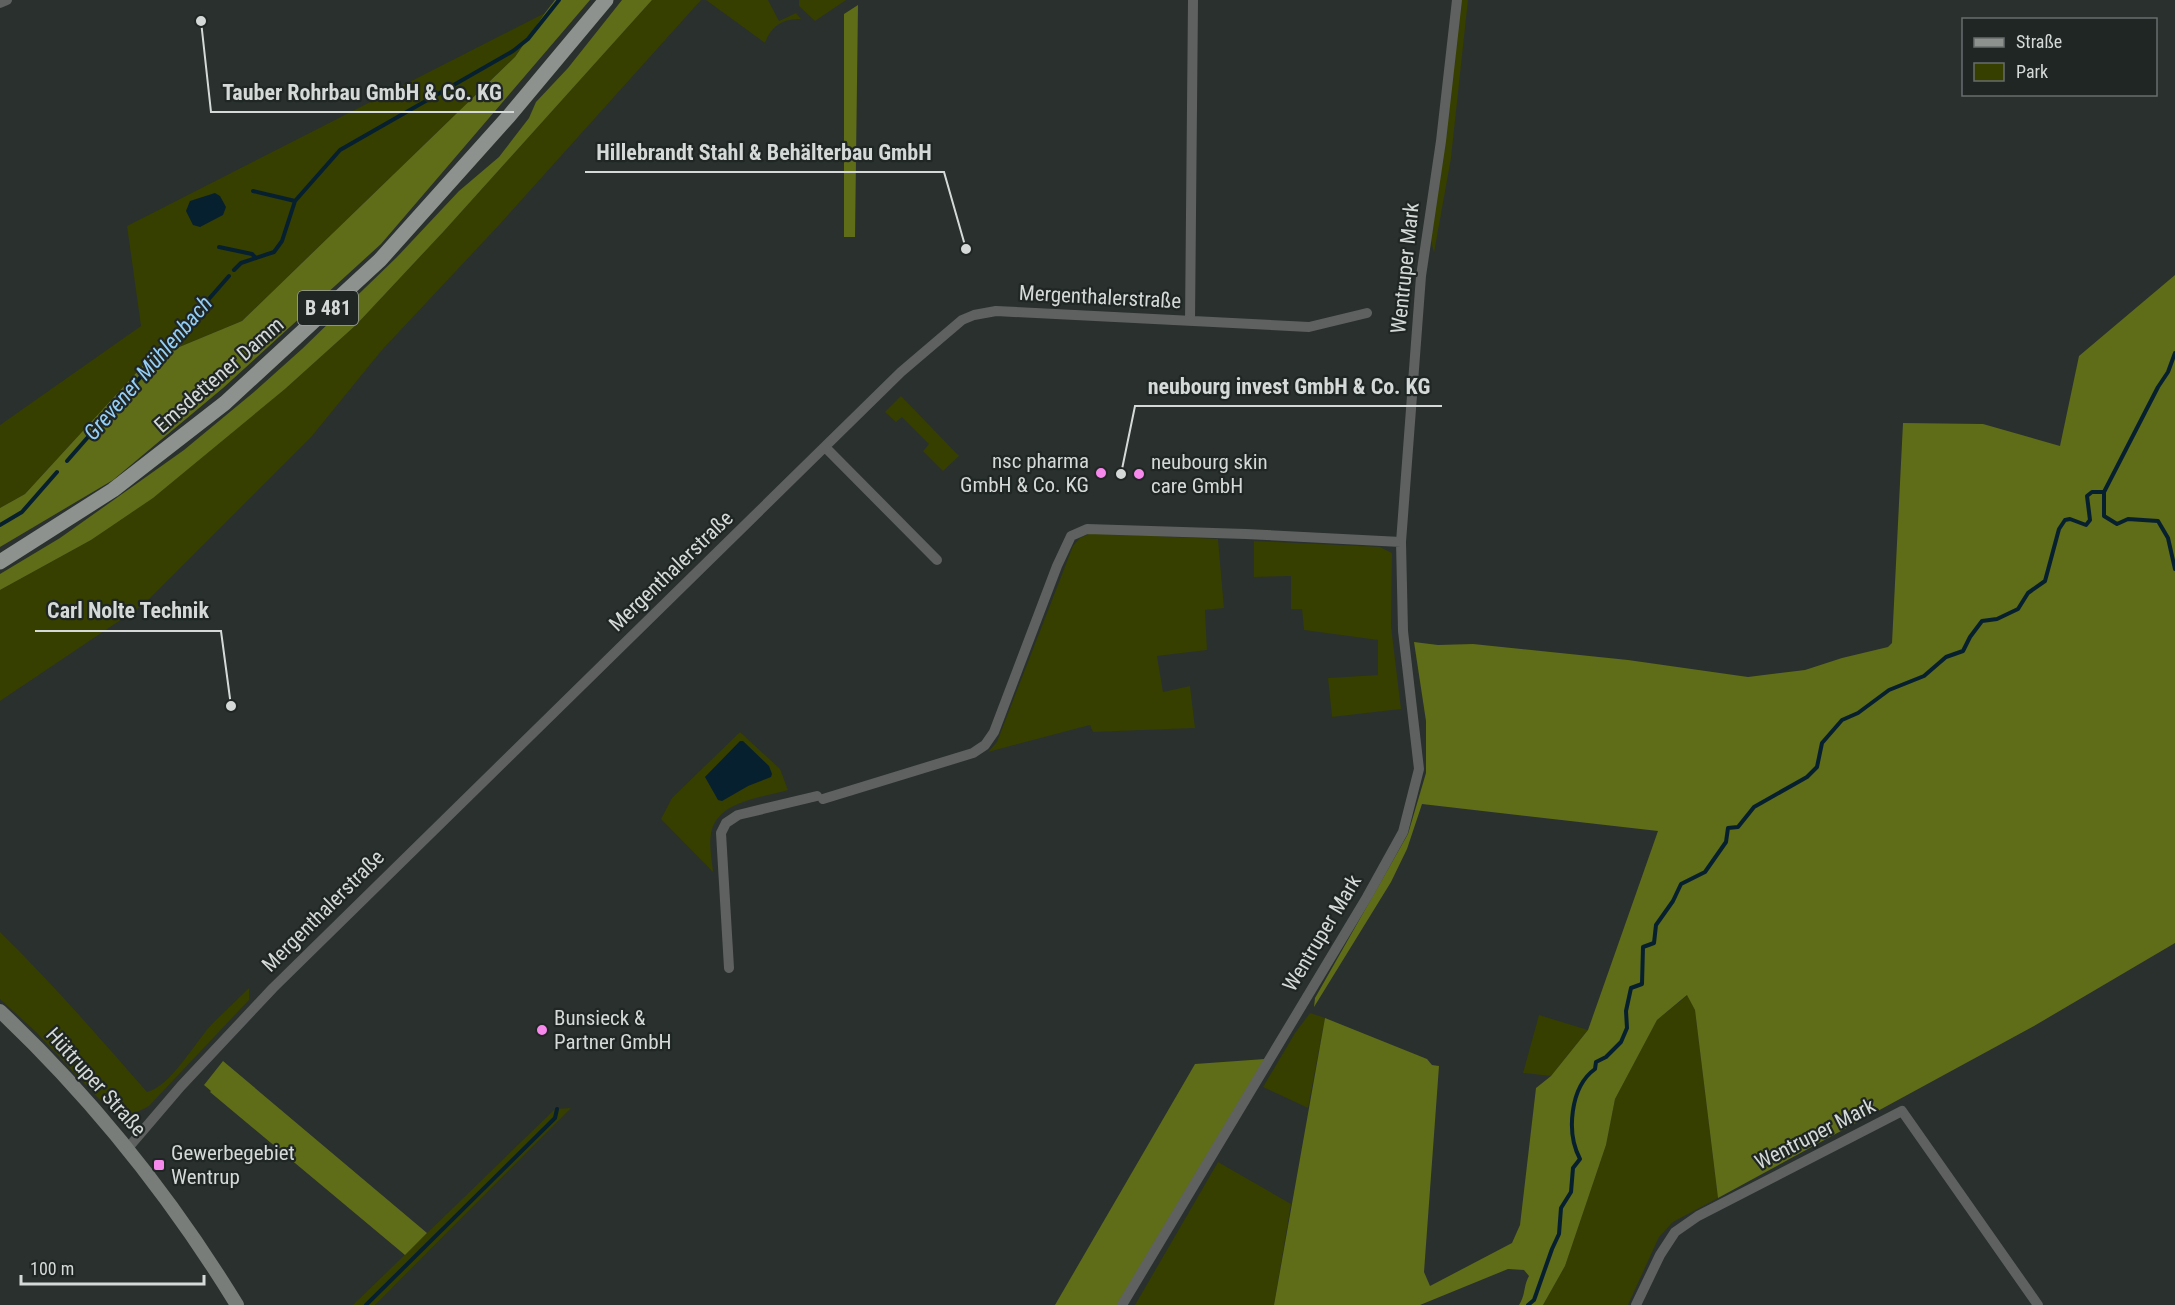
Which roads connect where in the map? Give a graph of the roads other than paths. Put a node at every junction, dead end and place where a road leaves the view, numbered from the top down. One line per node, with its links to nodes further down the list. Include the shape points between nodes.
1 (7, 0): 5 (street)
2 (606, 0): 11 (main road, Emsdettener Damm / B 481, via 380,260 225,403 113,490)
3 (1193, 0): 7 (street)
4 (1457, 0): 9 (street, Wentruper Mark, via 1421,276)
5 (0, 3)
6 (1367, 313): 7 (street, Mergenthalerstraße, via 1310,327)
7 (1190, 321): 8 (street, Mergenthalerstraße, via 996,311 974,315 901,372)
8 (826, 448): 10 (street); 14 (street, Mergenthalerstraße, via 273,988)
9 (1401, 542): 12 (street, via 1087,529 1071,536 994,732 985,745 973,753 820,797 738,815 726,823 721,833); 16 (street, Wentruper Mark, via 1403,631 1419,770 1403,832)
10 (937, 560)
11 (0, 562)
12 (729, 968)
13 (0, 1011): 14 (main road, Hüttruper Straße)
14 (128, 1148): 15 (main road, Hüttruper Straße, via 180,1216)
15 (237, 1305)
16 (1122, 1305)
17 (1636, 1305): 18 (street, Wentruper Mark, via 1675,1232 1698,1216 1902,1111)
18 (2038, 1305)

